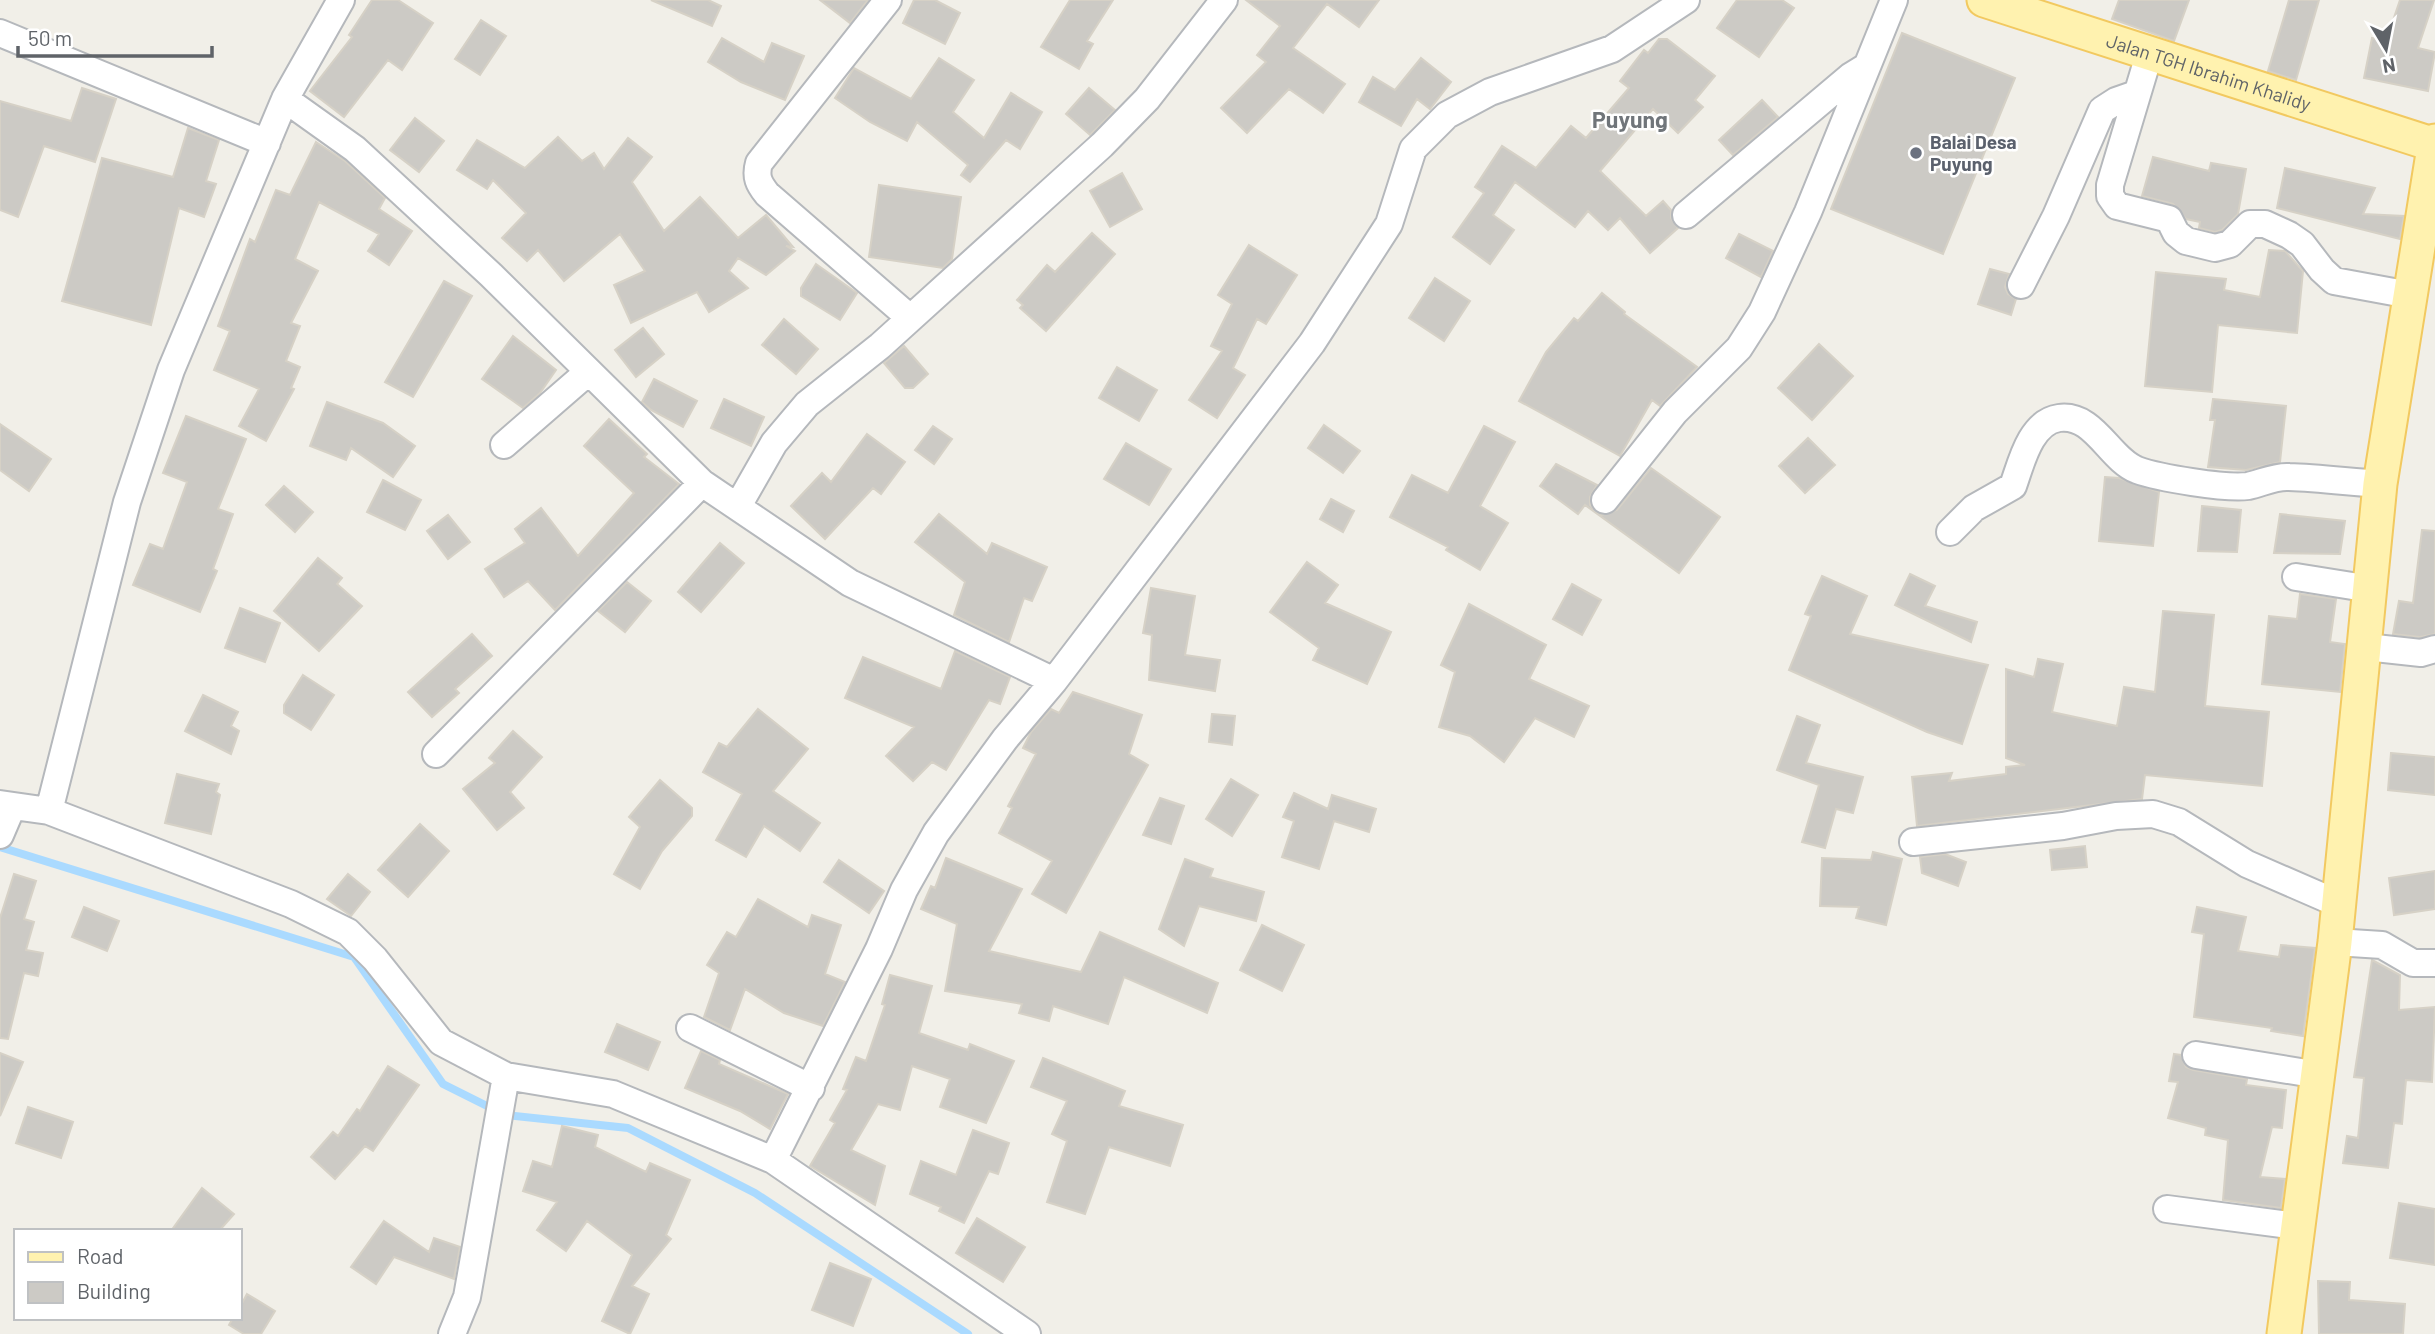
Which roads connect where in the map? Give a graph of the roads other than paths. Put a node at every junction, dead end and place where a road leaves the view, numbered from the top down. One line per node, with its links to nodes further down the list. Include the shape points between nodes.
1 (341, 0): 11 (street)
2 (888, 0): 17 (street, via 759,163 757,178 767,194)
3 (1224, 0): 17 (street, via 1147,99 1040,203)
4 (1686, 0): 29 (street, via 1612,49 1490,92 1429,130 1413,149 1389,225 1312,343)
5 (1894, 0): 9 (street)
6 (1984, 0): 8 (main road, Jalan TGH Ibrahim Khalidy)
7 (0, 33): 12 (street)
8 (2149, 55): 10 (street); 13 (main road, Jalan TGH Ibrahim Khalidy)
9 (1864, 68): 14 (street); 22 (street, via 1808,212 1762,312 1739,348 1675,412)
10 (2136, 94): 15 (street, via 2102,110); 16 (street, via 2110,185 2117,206 2169,219 2180,238 2202,246 2223,247 2250,224 2264,224 2302,244 2334,281)
11 (285, 100): 12 (street); 18 (street, via 355,149 491,275)
12 (267, 143): 31 (street, via 171,370 127,502)
13 (2434, 143): 16 (main road)
14 (1686, 215)
15 (2021, 285)
16 (2410, 295): 21 (main road)
17 (910, 318): 23 (street, via 807,404 774,443)
18 (587, 373): 19 (street); 20 (street)
19 (504, 445)
20 (702, 483): 23 (street); 30 (street)
21 (2380, 484): 24 (street, via 2288,476 2222,488 2136,470 2095,432 2059,418 2038,429 2013,486 1975,508); 26 (main road)
22 (1605, 500)
23 (738, 506): 29 (street, via 850,583)
24 (1950, 532)
25 (2296, 577): 26 (street)
26 (2371, 589): 27 (main road)
27 (2366, 647): 28 (street, via 2421,653); 34 (main road)
28 (2435, 649)
29 (1054, 681): 41 (street, via 936,833 904,890)
30 (436, 754)
31 (49, 811): 32 (street); 40 (street, via 291,904 348,932 441,1042)
32 (5, 816)
33 (1913, 842): 34 (street, via 2153,814 2179,822 2247,864)
34 (2339, 904): 35 (main road)
35 (2335, 942): 36 (street, via 2382,945 2413,963); 39 (main road)
36 (2435, 963)
37 (690, 1028): 41 (street)
38 (2196, 1055): 39 (street)
39 (2319, 1075): 44 (main road)
40 (505, 1080): 42 (street, via 613,1094); 45 (street, via 467,1297)
41 (811, 1088): 42 (street)
42 (773, 1160): 46 (street)
43 (2167, 1209): 44 (street)
44 (2296, 1226): 47 (main road)
45 (452, 1334)
46 (1027, 1334)
47 (2284, 1334)

